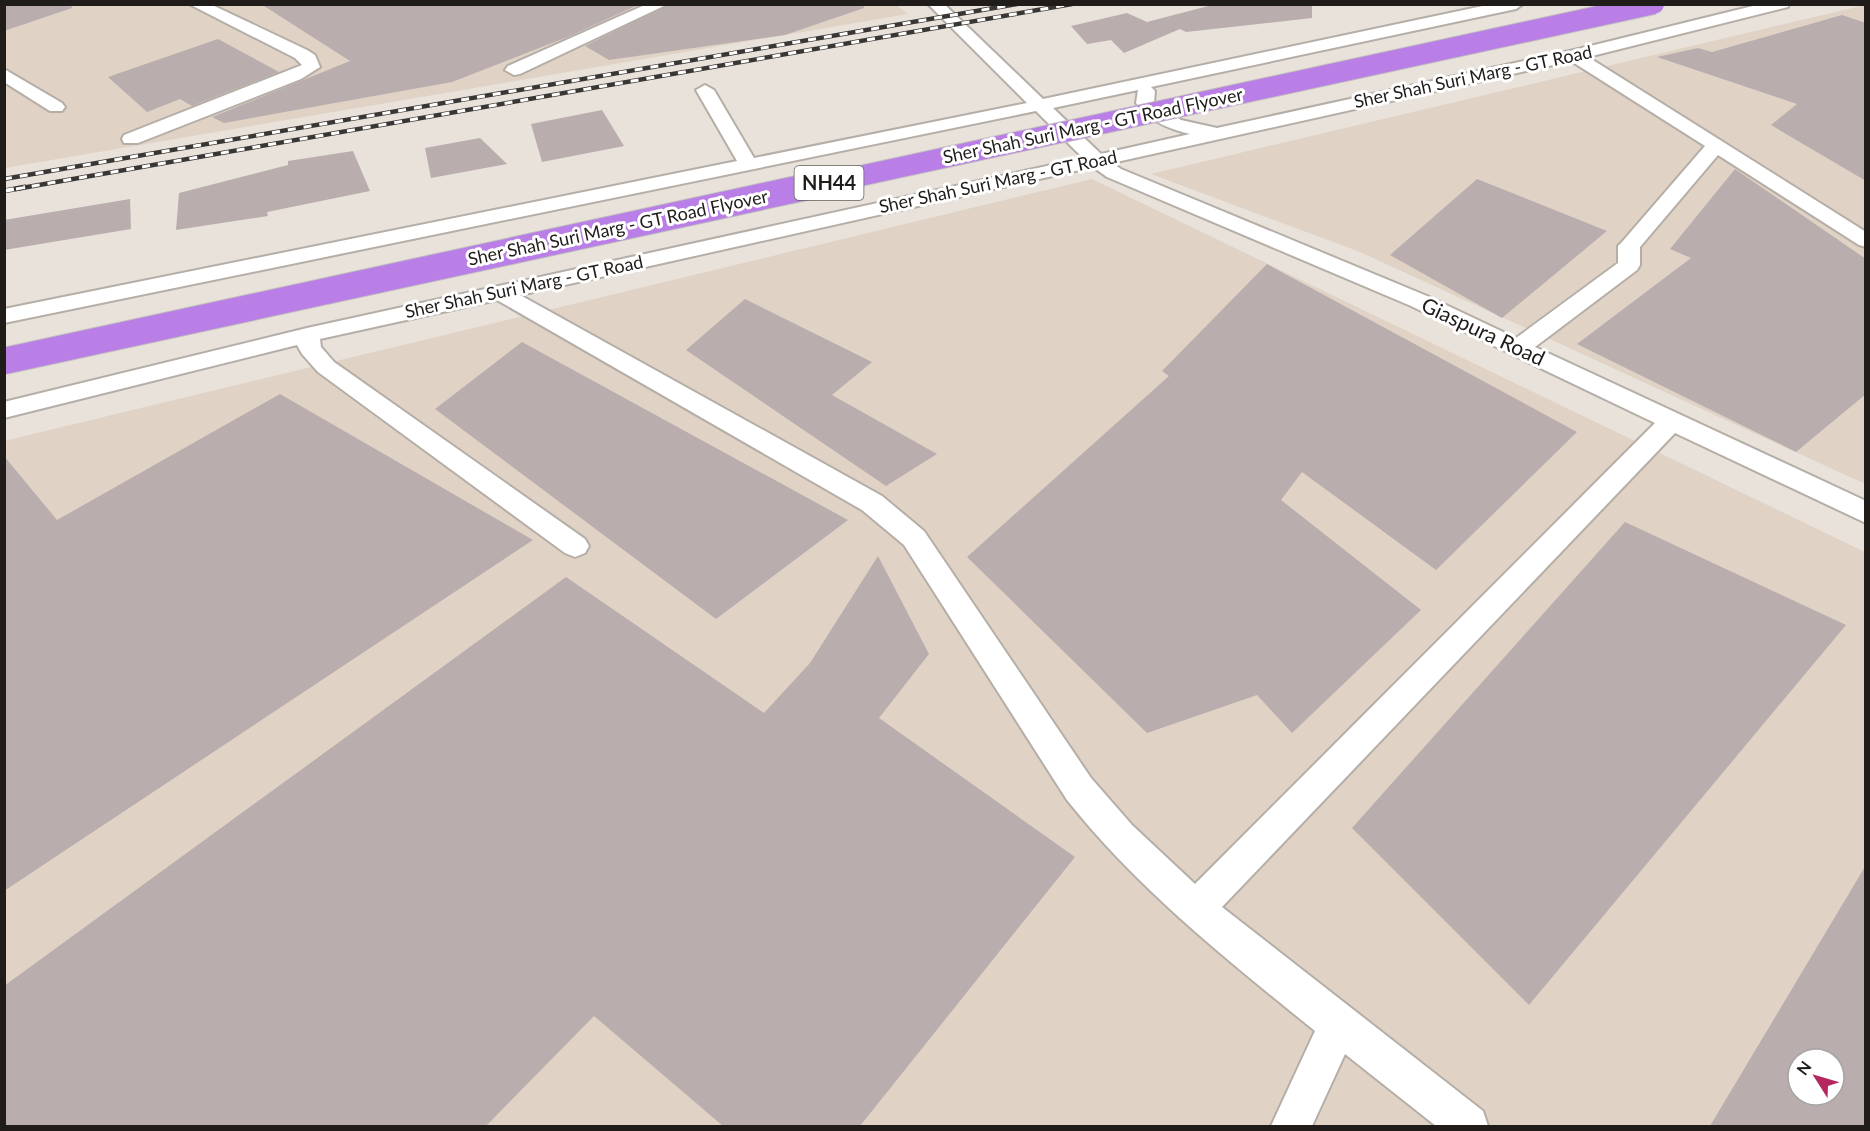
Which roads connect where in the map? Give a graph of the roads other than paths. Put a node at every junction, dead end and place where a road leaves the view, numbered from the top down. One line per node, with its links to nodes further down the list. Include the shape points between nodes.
1 (196, 4): 17 (street, via 301,54 309,59 311,67)
2 (661, 4): 9 (street)
3 (935, 4): 13 (street, Giaspura Road)
4 (1516, 4): 11 (street)
5 (1585, 4): 26 (highway, Sher Shah Suri Marg - GT Road Flyover / NH44)
6 (1654, 4): 28 (highway, Sher Shah Suri Marg - GT Road Flyover / NH44, bridge)
7 (1782, 4): 8 (street, Sher Shah Suri Marg - GT Road)
8 (1574, 55): 16 (street, Sher Shah Suri Marg - GT Road); 18 (street)
9 (514, 70)
10 (4, 74): 14 (street)
11 (1156, 81): 13 (street); 16 (street, via 1146,91 1145,103 1155,114 1174,124)
12 (705, 90): 20 (street)
13 (1041, 105): 15 (street); 19 (street, Giaspura Road)
14 (56, 107)
15 (955, 123): 20 (street); 21 (street, via 996,147 1003,158)
16 (1224, 132): 19 (street, Sher Shah Suri Marg - GT Road)
17 (131, 139)
18 (1716, 145): 22 (street); 27 (street, via 1629,246 1629,265)
19 (1097, 161): 21 (street, Sher Shah Suri Marg - GT Road); 27 (street, Giaspura Road, via 1114,173 1419,301)
20 (749, 165): 24 (street)
21 (1001, 182): 23 (street, Sher Shah Suri Marg - GT Road)
22 (1866, 241)
23 (499, 292): 25 (street, Sher Shah Suri Marg - GT Road); 34 (street, via 872,503 892,518 914,538 1079,789 1141,860)
24 (4, 316)
25 (307, 335): 29 (street, Sher Shah Suri Marg - GT Road); 33 (street, via 310,349 326,367)
26 (4, 339)
27 (1518, 348): 30 (street, Giaspura Road)
28 (4, 361)
29 (9, 409): 31 (street)
30 (1672, 421): 32 (street, Giaspura Road); 34 (street)
31 (4, 432)
32 (1866, 513)
33 (575, 546)
34 (1195, 909): 35 (street)
35 (1338, 1025): 36 (street); 37 (street)
36 (1291, 1126)
37 (1468, 1126)

